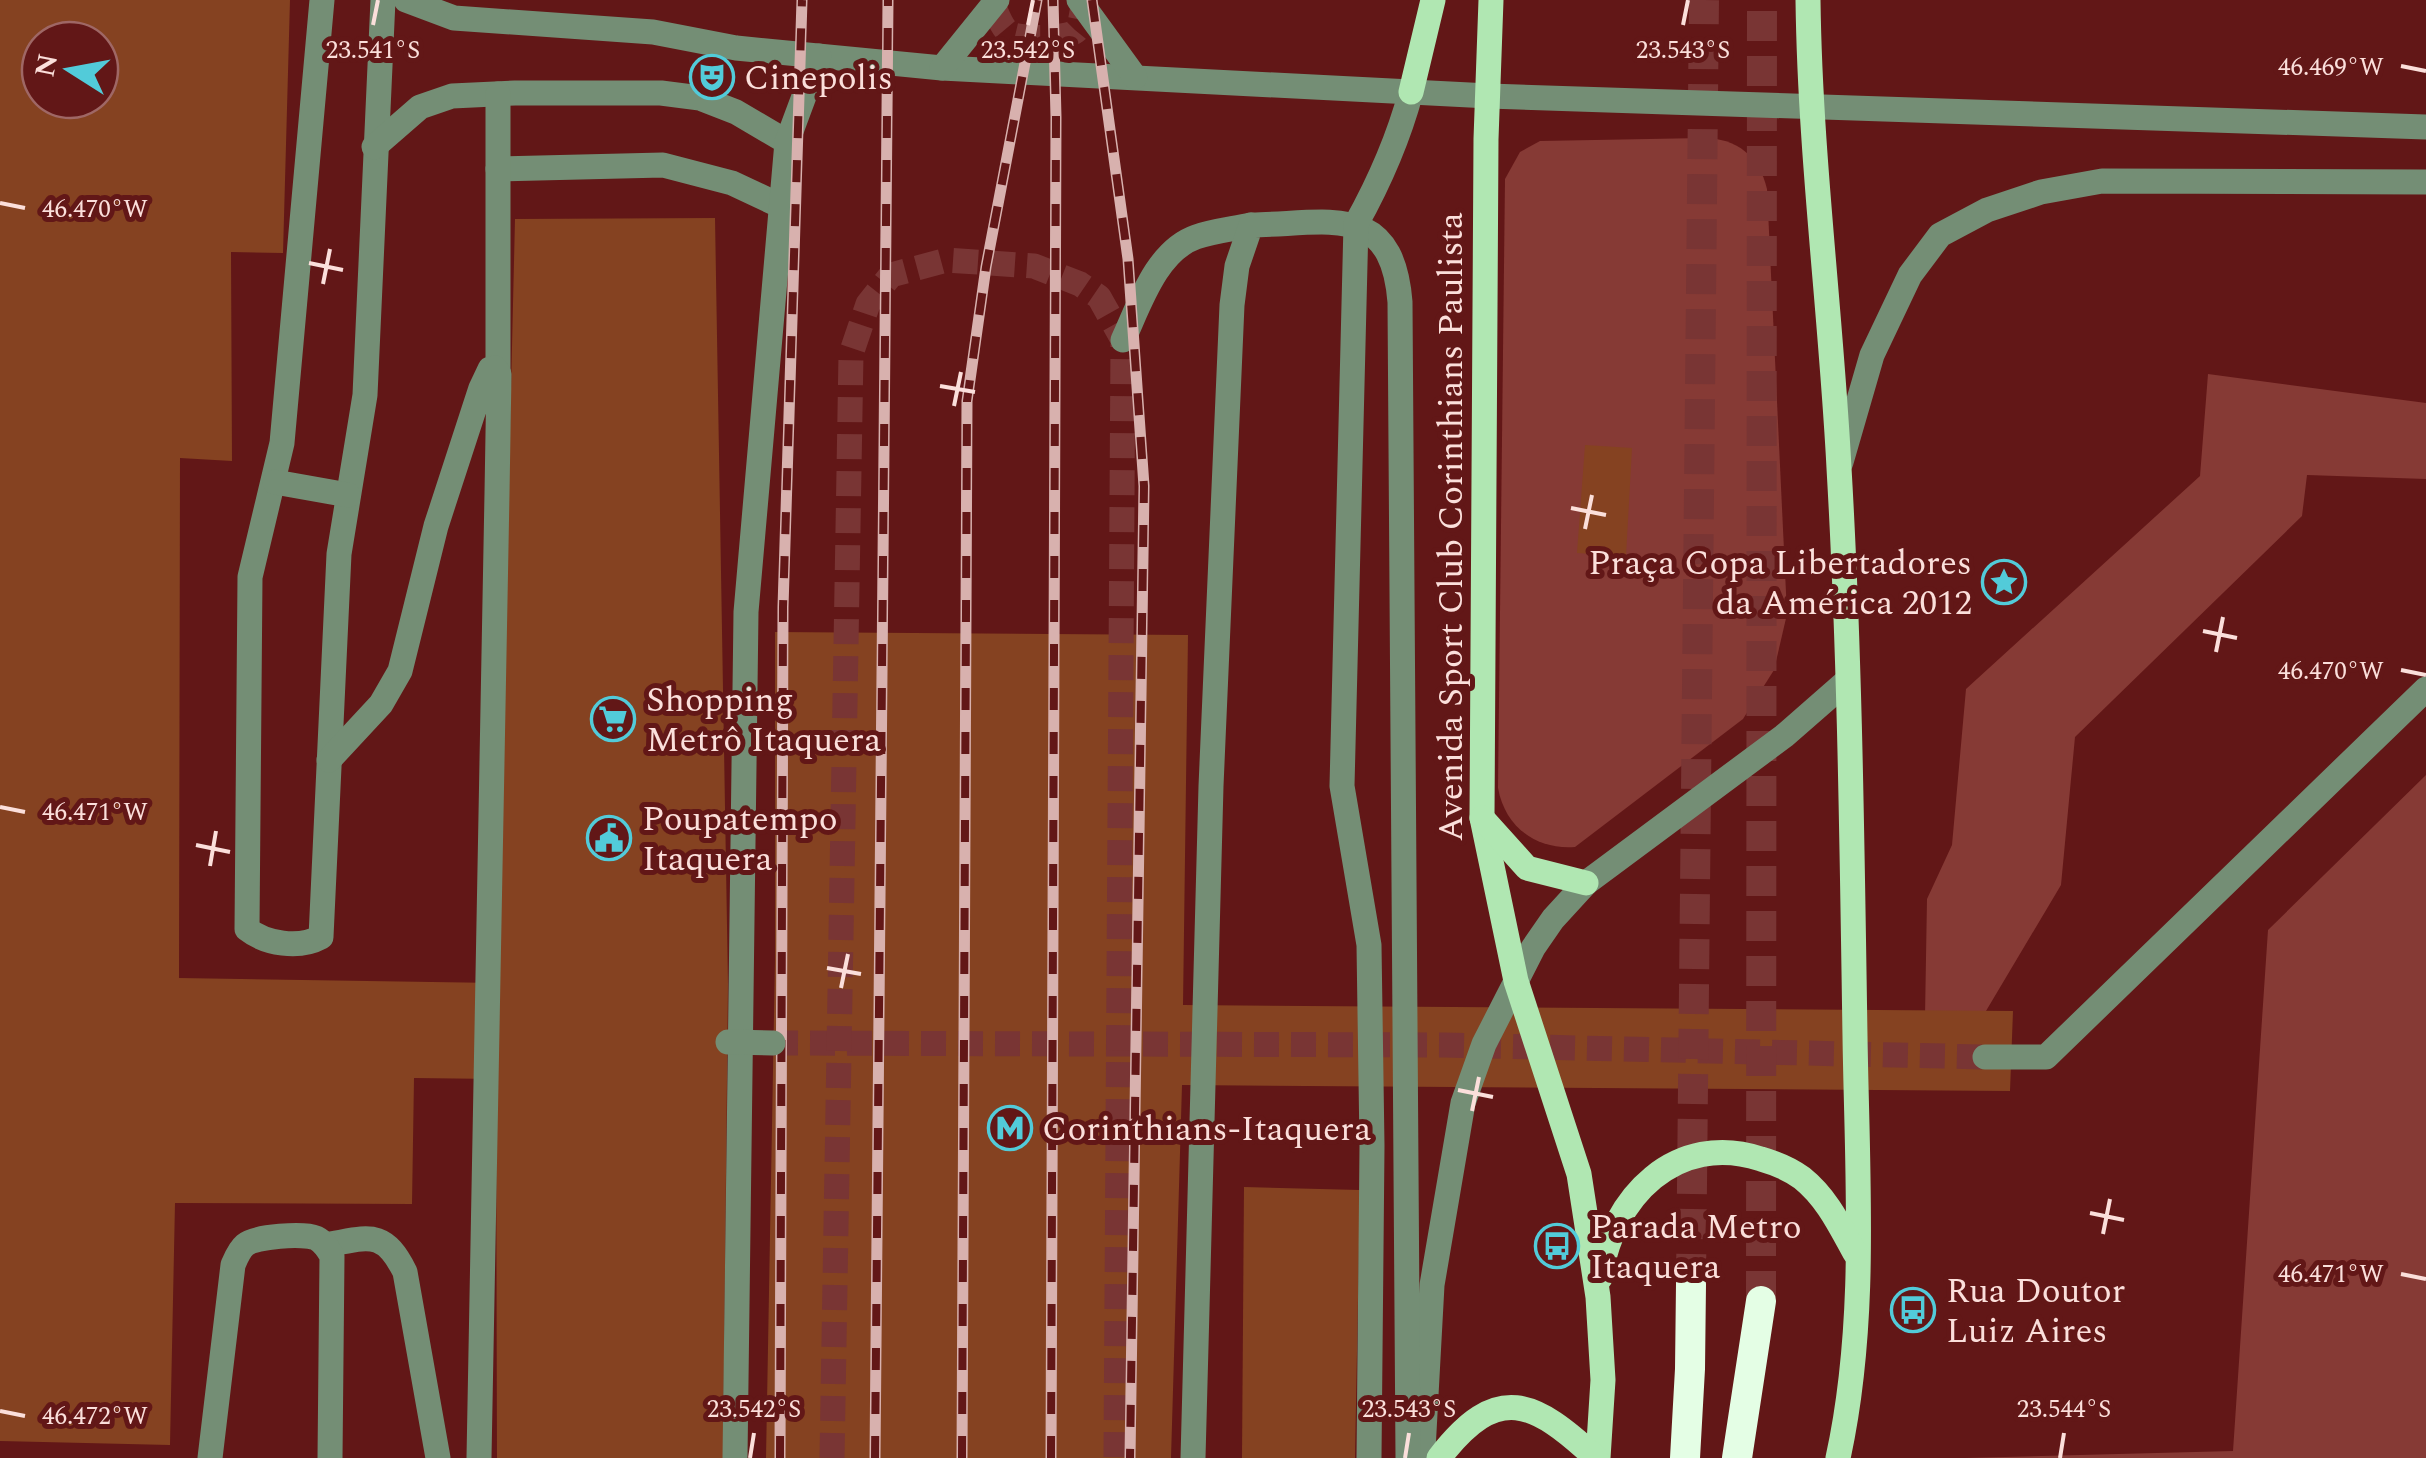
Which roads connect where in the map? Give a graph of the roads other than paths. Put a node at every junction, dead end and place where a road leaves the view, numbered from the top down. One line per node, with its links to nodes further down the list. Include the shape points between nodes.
1 (322, 0): 27 (street)
2 (383, 0): 18 (street)
3 (406, 0): 9 (street, via 454,18 654,32)
4 (997, 0): 10 (street)
5 (1079, 0): 11 (street)
6 (1433, 0): 12 (main road)
7 (1492, 0): 14 (main road, Avenida Sport Club Corinthians Paulista)
8 (1808, 0): 15 (main road)
9 (819, 56): 10 (street); 17 (street)
10 (942, 68): 11 (street)
11 (1135, 77): 12 (street)
12 (1412, 92): 14 (street); 22 (street, via 1384,176)
13 (498, 94): 17 (street, via 700,98); 18 (street, via 452,96 420,107); 19 (street)
14 (1488, 96): 15 (street); 32 (main road, Avenida Sport Club Corinthians Paulista)
15 (1811, 106): 16 (street); 26 (main road)
16 (2426, 126)
17 (787, 142): 21 (street)
18 (374, 146): 28 (street, via 365,395)
19 (498, 169): 21 (street, via 663,164); 25 (street)
20 (2426, 182): 26 (street, via 2102,181 1986,210 1940,235 1910,275 1872,355)
21 (781, 206): 47 (street, via 746,612)
22 (1356, 224): 23 (street); 49 (street, via 1342,786 1369,945); 50 (street, via 1386,245 1400,302)
23 (1252, 225): 24 (street, via 1192,238 1170,255); 48 (street, via 1238,266 1232,325 1211,786)
24 (1123, 340)
25 (498, 370): 31 (street, via 490,370 476,405 436,526 400,671 381,704); 46 (street)
26 (1839, 466): 29 (main road)
27 (274, 482): 28 (street); 31 (street, via 250,576 246,929 262,940 321,937)
28 (348, 495): 31 (street)
29 (1847, 681): 33 (street); 39 (main road)
30 (2426, 689): 37 (street, via 2046,1057)
31 (328, 760)
32 (1482, 818): 33 (main road, via 1527,868); 34 (main road, Avenida Sport Club Corinthians Paulista)
33 (1586, 883): 34 (street, via 1543,933)
34 (1516, 981): 41 (main road, Avenida Sport Club Corinthians Paulista, via 1579,1174); 51 (street, via 1463,1104 1432,1284)
35 (728, 1042): 36 (street, bridge)
36 (773, 1043)
37 (1985, 1058)
38 (326, 1244): 43 (street, via 302,1235 253,1240 238,1252); 44 (street, via 332,1256); 45 (street, via 380,1241 397,1256)
39 (1858, 1258): 41 (main road, via 1824,1199 1800,1176 1747,1154 1710,1151 1678,1160 1634,1198 1603,1256); 56 (main road)
40 (1691, 1284): 54 (highway)
41 (1598, 1297): 53 (main road, Avenida Sport Club Corinthians Paulista, via 1603,1380)
42 (1762, 1301): 55 (highway)
43 (210, 1458)
44 (330, 1458)
45 (438, 1458)
46 (478, 1458)
47 (734, 1458)
48 (1193, 1458)
49 (1369, 1458)
50 (1408, 1458)
51 (1422, 1458)
52 (1439, 1458): 53 (main road, via 1459,1432 1510,1407 1536,1410)
53 (1597, 1458)
54 (1685, 1458)
55 (1737, 1458)
56 (1838, 1458)

